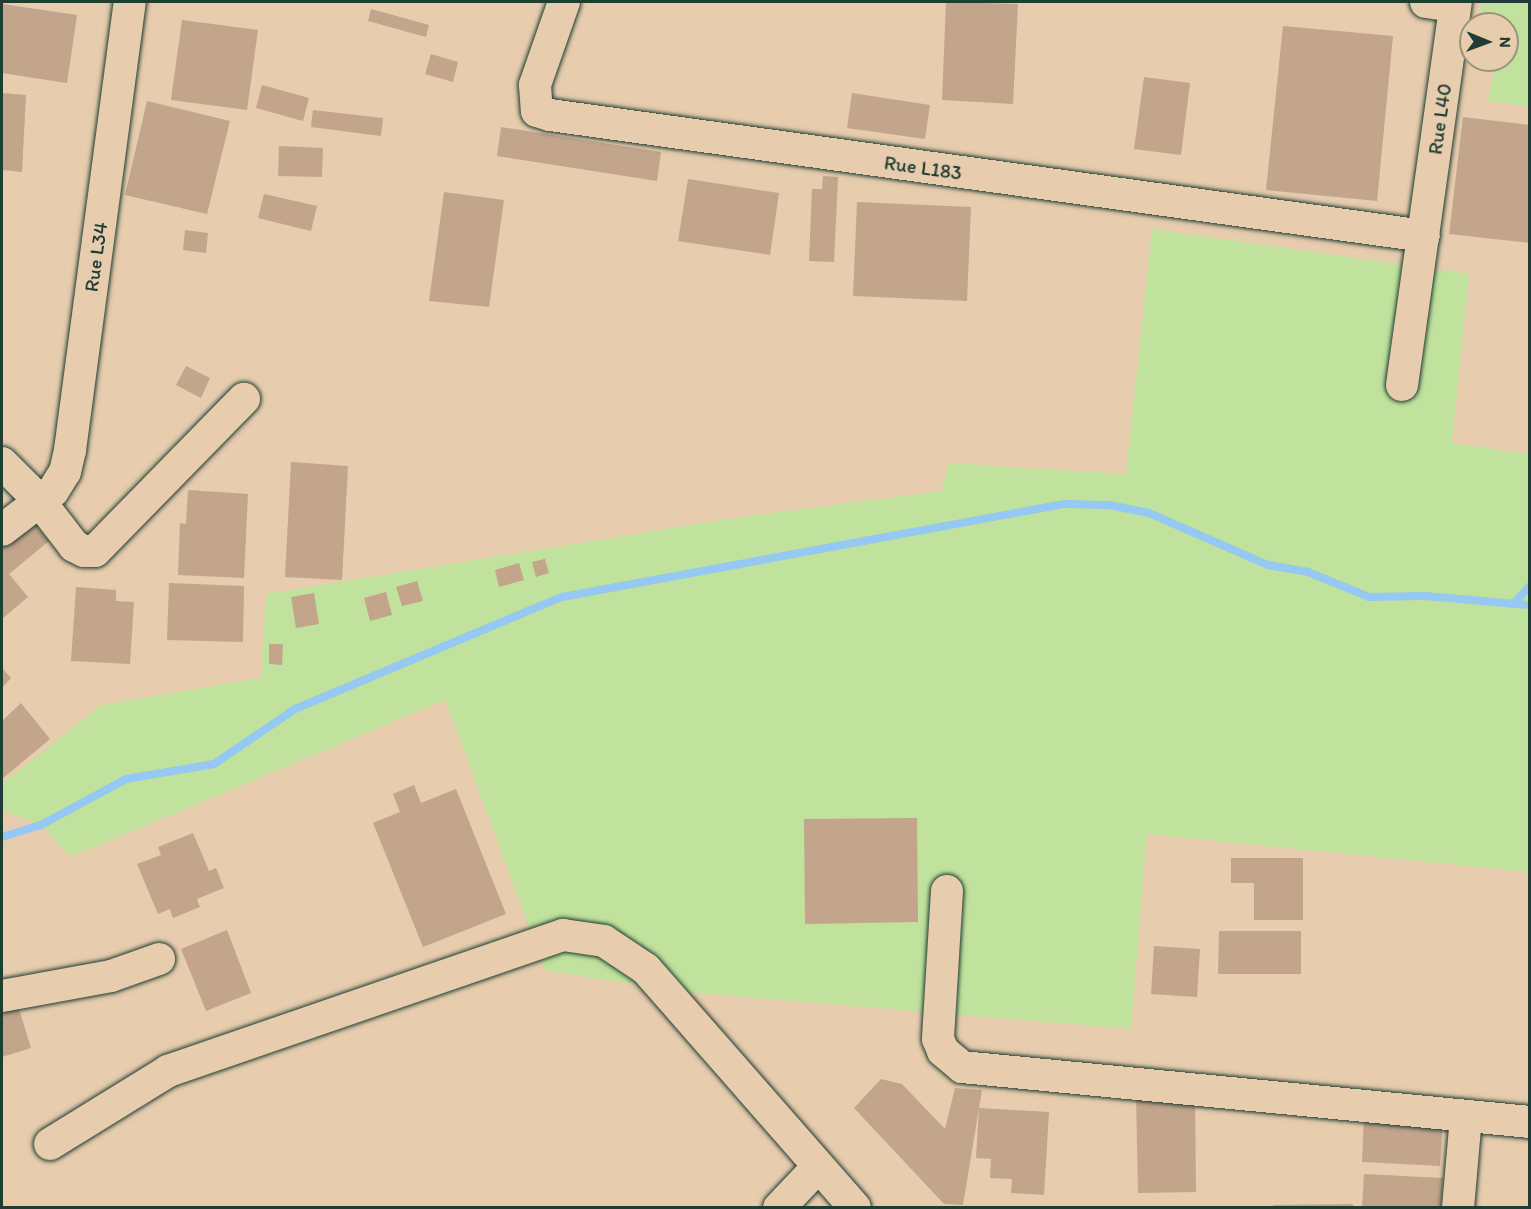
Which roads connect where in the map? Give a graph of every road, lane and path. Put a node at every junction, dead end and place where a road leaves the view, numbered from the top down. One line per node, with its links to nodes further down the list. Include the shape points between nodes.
1 (130, 2): 8 (street, Rue L34, via 70,450 53,491)
2 (564, 2): 4 (street, Rue L183, via 534,85 537,111 550,115)
3 (1446, 3): 4 (street, Rue L40)
4 (1424, 236): 5 (street, Rue L40)
5 (1402, 385)
6 (244, 399): 8 (street, via 95,551 74,546)
7 (2, 463): 8 (street)
8 (38, 499): 9 (street, Rue L34)
9 (2, 530)
10 (947, 891): 13 (street, via 938,1039 944,1052 962,1067)
11 (159, 959): 12 (street, via 111,976)
12 (2, 996)
13 (1466, 1118): 14 (street); 19 (street)
14 (1530, 1122)
15 (50, 1143): 16 (street, via 168,1071 563,935 604,941 646,969)
16 (817, 1168): 17 (street); 18 (street)
17 (779, 1208)
18 (855, 1208)
19 (1458, 1208)

